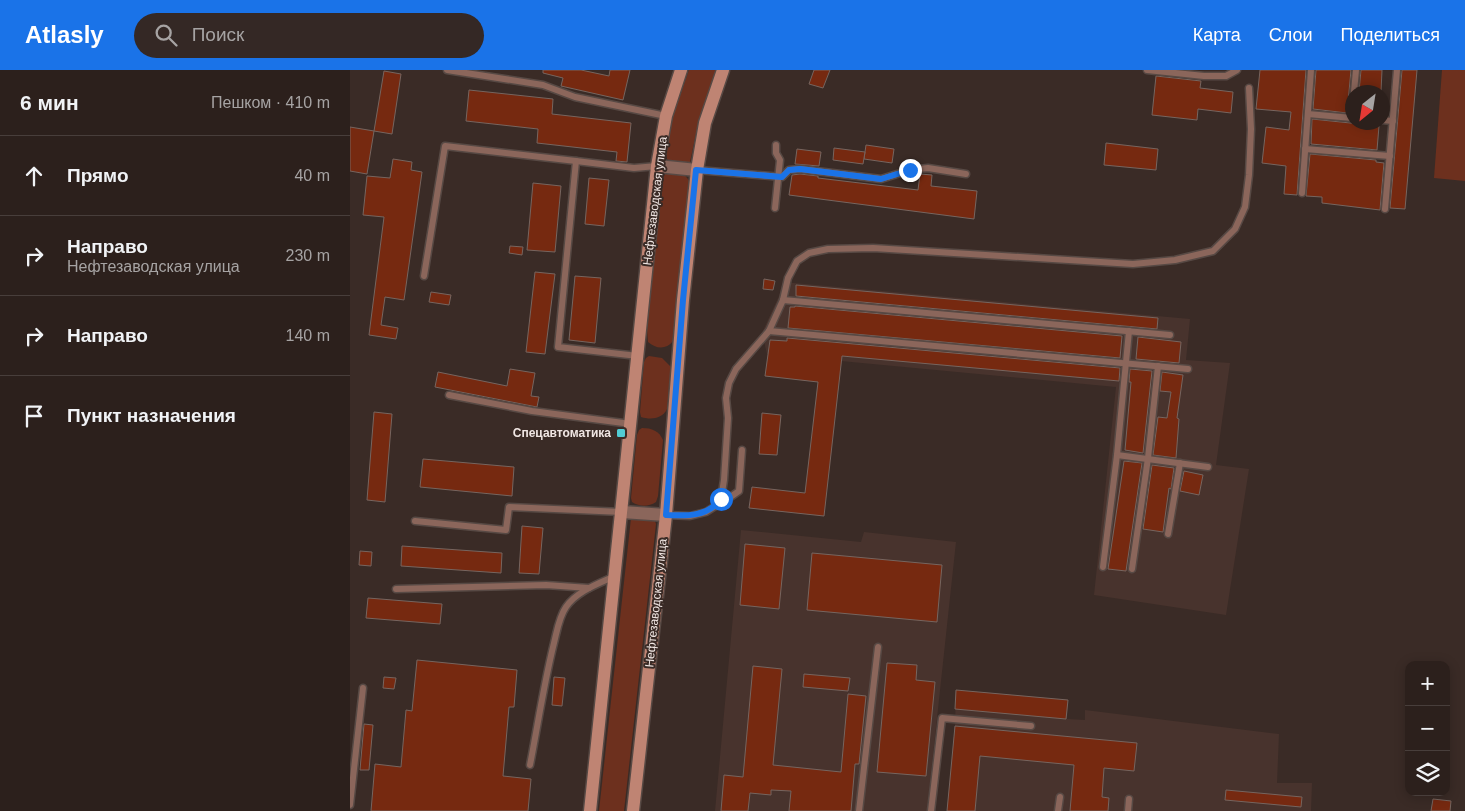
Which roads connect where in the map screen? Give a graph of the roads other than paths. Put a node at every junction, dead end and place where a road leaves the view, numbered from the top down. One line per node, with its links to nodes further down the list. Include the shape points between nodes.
1 (447, 70): 12 (lane, via 543,85 575,97)
2 (681, 70): 12 (main road, Нефтезаводская улица)
3 (723, 70): 21 (main road, Нефтезаводская улица, via 705,122)
4 (1147, 70): 5 (lane, via 1204,76 1226,76)
5 (1236, 70)
6 (1312, 70): 11 (lane)
7 (1356, 70): 9 (lane)
8 (1397, 70): 15 (lane)
9 (1355, 85)
10 (1249, 88): 28 (lane, via 1251,129 1245,207 1235,229 1214,252 1133,264 873,248 828,249 809,253 797,261 788,278)
11 (1308, 114): 13 (lane); 17 (lane)
12 (666, 116): 20 (main road, Нефтезаводская улица)
13 (1345, 117)
14 (1390, 121): 15 (lane)
15 (1393, 121): 18 (lane)
16 (776, 145): 23 (lane, via 780,160)
17 (1305, 149): 18 (lane); 24 (lane)
18 (1390, 156): 26 (lane)
19 (576, 161): 20 (lane, via 634,168); 27 (lane, via 445,146); 32 (lane, via 558,346)
20 (657, 166): 21 (street); 32 (main road, Нефтезаводская улица)
21 (696, 170): 23 (lane); 45 (main road, Нефтезаводская улица)
22 (966, 174): 23 (lane, via 928,168 881,179 800,169)
23 (778, 176): 25 (lane)
24 (1302, 193)
25 (775, 208)
26 (1385, 209)
27 (424, 276)
28 (783, 300): 29 (lane); 30 (lane)
29 (769, 331): 33 (lane); 43 (lane, via 736,369 729,383)
30 (1129, 331): 31 (lane); 33 (lane)
31 (1170, 335)
32 (638, 356): 37 (main road, Нефтезаводская улица)
33 (1126, 363): 34 (lane); 39 (lane)
34 (1158, 366): 35 (lane); 40 (lane)
35 (1188, 369)
36 (449, 395): 37 (lane, via 532,411)
37 (631, 424): 44 (main road, Нефтезаводская улица)
38 (742, 450): 43 (lane, via 739,491)
39 (1117, 455): 40 (lane); 48 (lane)
40 (1148, 458): 41 (lane); 49 (lane)
41 (1180, 463): 42 (lane); 47 (lane)
42 (1208, 467)
43 (721, 499): 45 (lane, via 706,512 690,516)
44 (622, 512): 45 (street); 46 (lane, via 509,507 506,530); 50 (main road, Нефтезаводская улица)
45 (666, 515): 61 (main road, Нефтезаводская улица)
46 (415, 521)
47 (1168, 534)
48 (1103, 567)
49 (1132, 569)
50 (615, 576): 51 (lane); 60 (main road, Нефтезаводская улица)
51 (590, 588): 52 (lane, via 546,585); 56 (lane, via 567,605 561,616)
52 (396, 589)
53 (878, 647): 62 (lane)
54 (363, 688): 59 (lane)
55 (1031, 726): 63 (lane, via 942,718)
56 (530, 765)
57 (1060, 797): 64 (lane)
58 (1129, 799): 65 (lane)
59 (350, 805)
60 (590, 811)
61 (633, 811)
62 (858, 811)
63 (931, 811)
64 (1058, 811)
65 (1128, 811)

